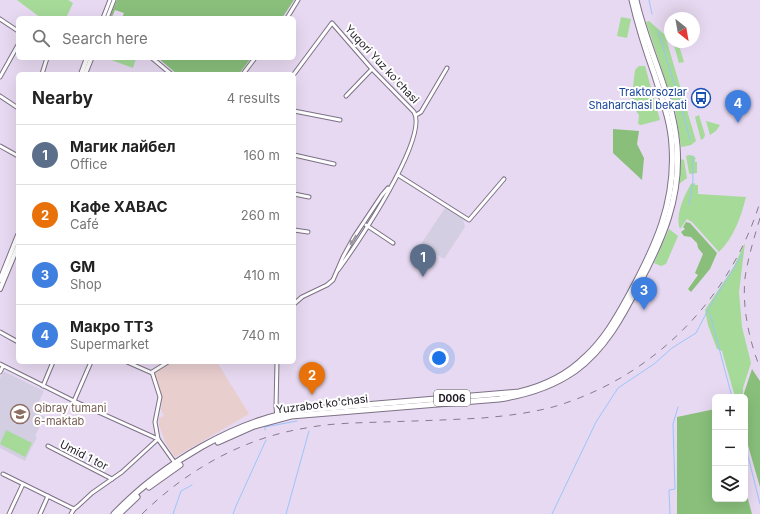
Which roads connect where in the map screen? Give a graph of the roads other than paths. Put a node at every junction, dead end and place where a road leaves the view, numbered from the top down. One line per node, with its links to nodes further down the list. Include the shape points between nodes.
1 (110, 0): 7 (street)
2 (114, 0): 8 (street)
3 (298, 0): 9 (street)
4 (632, 0): 6 (main road, Yuzrabot ko'chasi / D006)
5 (636, 0): 6 (main road, Yuzrabot ko'chasi / D006)
6 (638, 15): 65 (main road, Yuzrabot ko'chasi / D006, via 671,135 675,154 676,184 665,231 654,256 626,310 594,354 575,370 545,388 509,398 330,410)
7 (104, 16)
8 (108, 16)
9 (287, 16)
10 (0, 19): 11 (street)
11 (16, 30)
12 (16, 49): 26 (street)
13 (46, 60): 20 (street)
14 (89, 60): 21 (street)
15 (89, 60): 22 (street)
16 (154, 60): 23 (street)
17 (254, 60): 24 (street)
18 (447, 68): 31 (street, via 421,112)
19 (372, 69): 25 (street, Yuqori Yuz ko'chasi, via 332,23); 28 (street); 31 (street, Yuqori Yuz ko'chasi)
20 (43, 72)
21 (82, 72)
22 (86, 72)
23 (169, 72)
24 (245, 72)
25 (295, 72)
26 (0, 77)
27 (0, 96): 29 (street)
28 (346, 96)
29 (16, 107)
30 (296, 111): 32 (street)
31 (416, 115): 37 (street, Yuqori Yuz ko'chasi, via 417,123 412,144)
32 (340, 120)
33 (0, 146): 34 (street)
34 (16, 155)
35 (296, 156): 36 (street)
36 (334, 164)
37 (398, 175): 38 (street, via 469,220); 39 (street, Yuqori Yuz ko'chasi)
38 (504, 179)
39 (391, 185): 42 (street, Yuqori Yuz ko'chasi); 43 (street, Yuqori Yuz ko'chasi)
40 (296, 194): 41 (street)
41 (309, 197)
42 (363, 223): 43 (street); 49 (street, Yuqori Yuz ko'chasi, one-way to 49)
43 (367, 226): 47 (street); 49 (street, Yuqori Yuz ko'chasi)
44 (296, 230): 45 (street)
45 (308, 232)
46 (16, 241): 50 (street)
47 (393, 243)
48 (16, 251): 51 (street)
49 (338, 270): 52 (street, Yuqori Yuz ko'chasi, via 327,285)
50 (0, 280)
51 (0, 289)
52 (296, 302)
53 (0, 332): 54 (street)
54 (16, 341)
55 (52, 364): 63 (street)
56 (91, 364): 64 (street)
57 (132, 364): 62 (street)
58 (164, 364): 62 (street)
59 (277, 364): 65 (street)
60 (1, 365): 61 (street); 63 (street)
61 (0, 372)
62 (152, 373): 66 (street, via 160,397 156,422)
63 (43, 386): 64 (street)
64 (74, 401): 66 (street)
65 (277, 417): 68 (main road, Yuzrabot ko'chasi / D006, via 250,423 231,431); 72 (main road, Yuzrabot ko'chasi / D006, via 217,442)
66 (158, 440): 68 (street); 70 (street)
67 (48, 446): 70 (street, Umid 1 tor)
68 (175, 464): 72 (main road, Yuzrabot ko'chasi / D006)
69 (3, 474): 71 (street)
70 (112, 479): 74 (street)
71 (23, 484): 73 (street); 75 (street)
72 (144, 489): 78 (main road, Yuzrabot ko'chasi / D006); 79 (main road, Yuzrabot ko'chasi / D006)
73 (48, 496): 74 (street); 76 (street)
74 (74, 509): 77 (street)
75 (9, 514)
76 (40, 514)
77 (72, 514)
78 (114, 514)
79 (119, 514)

